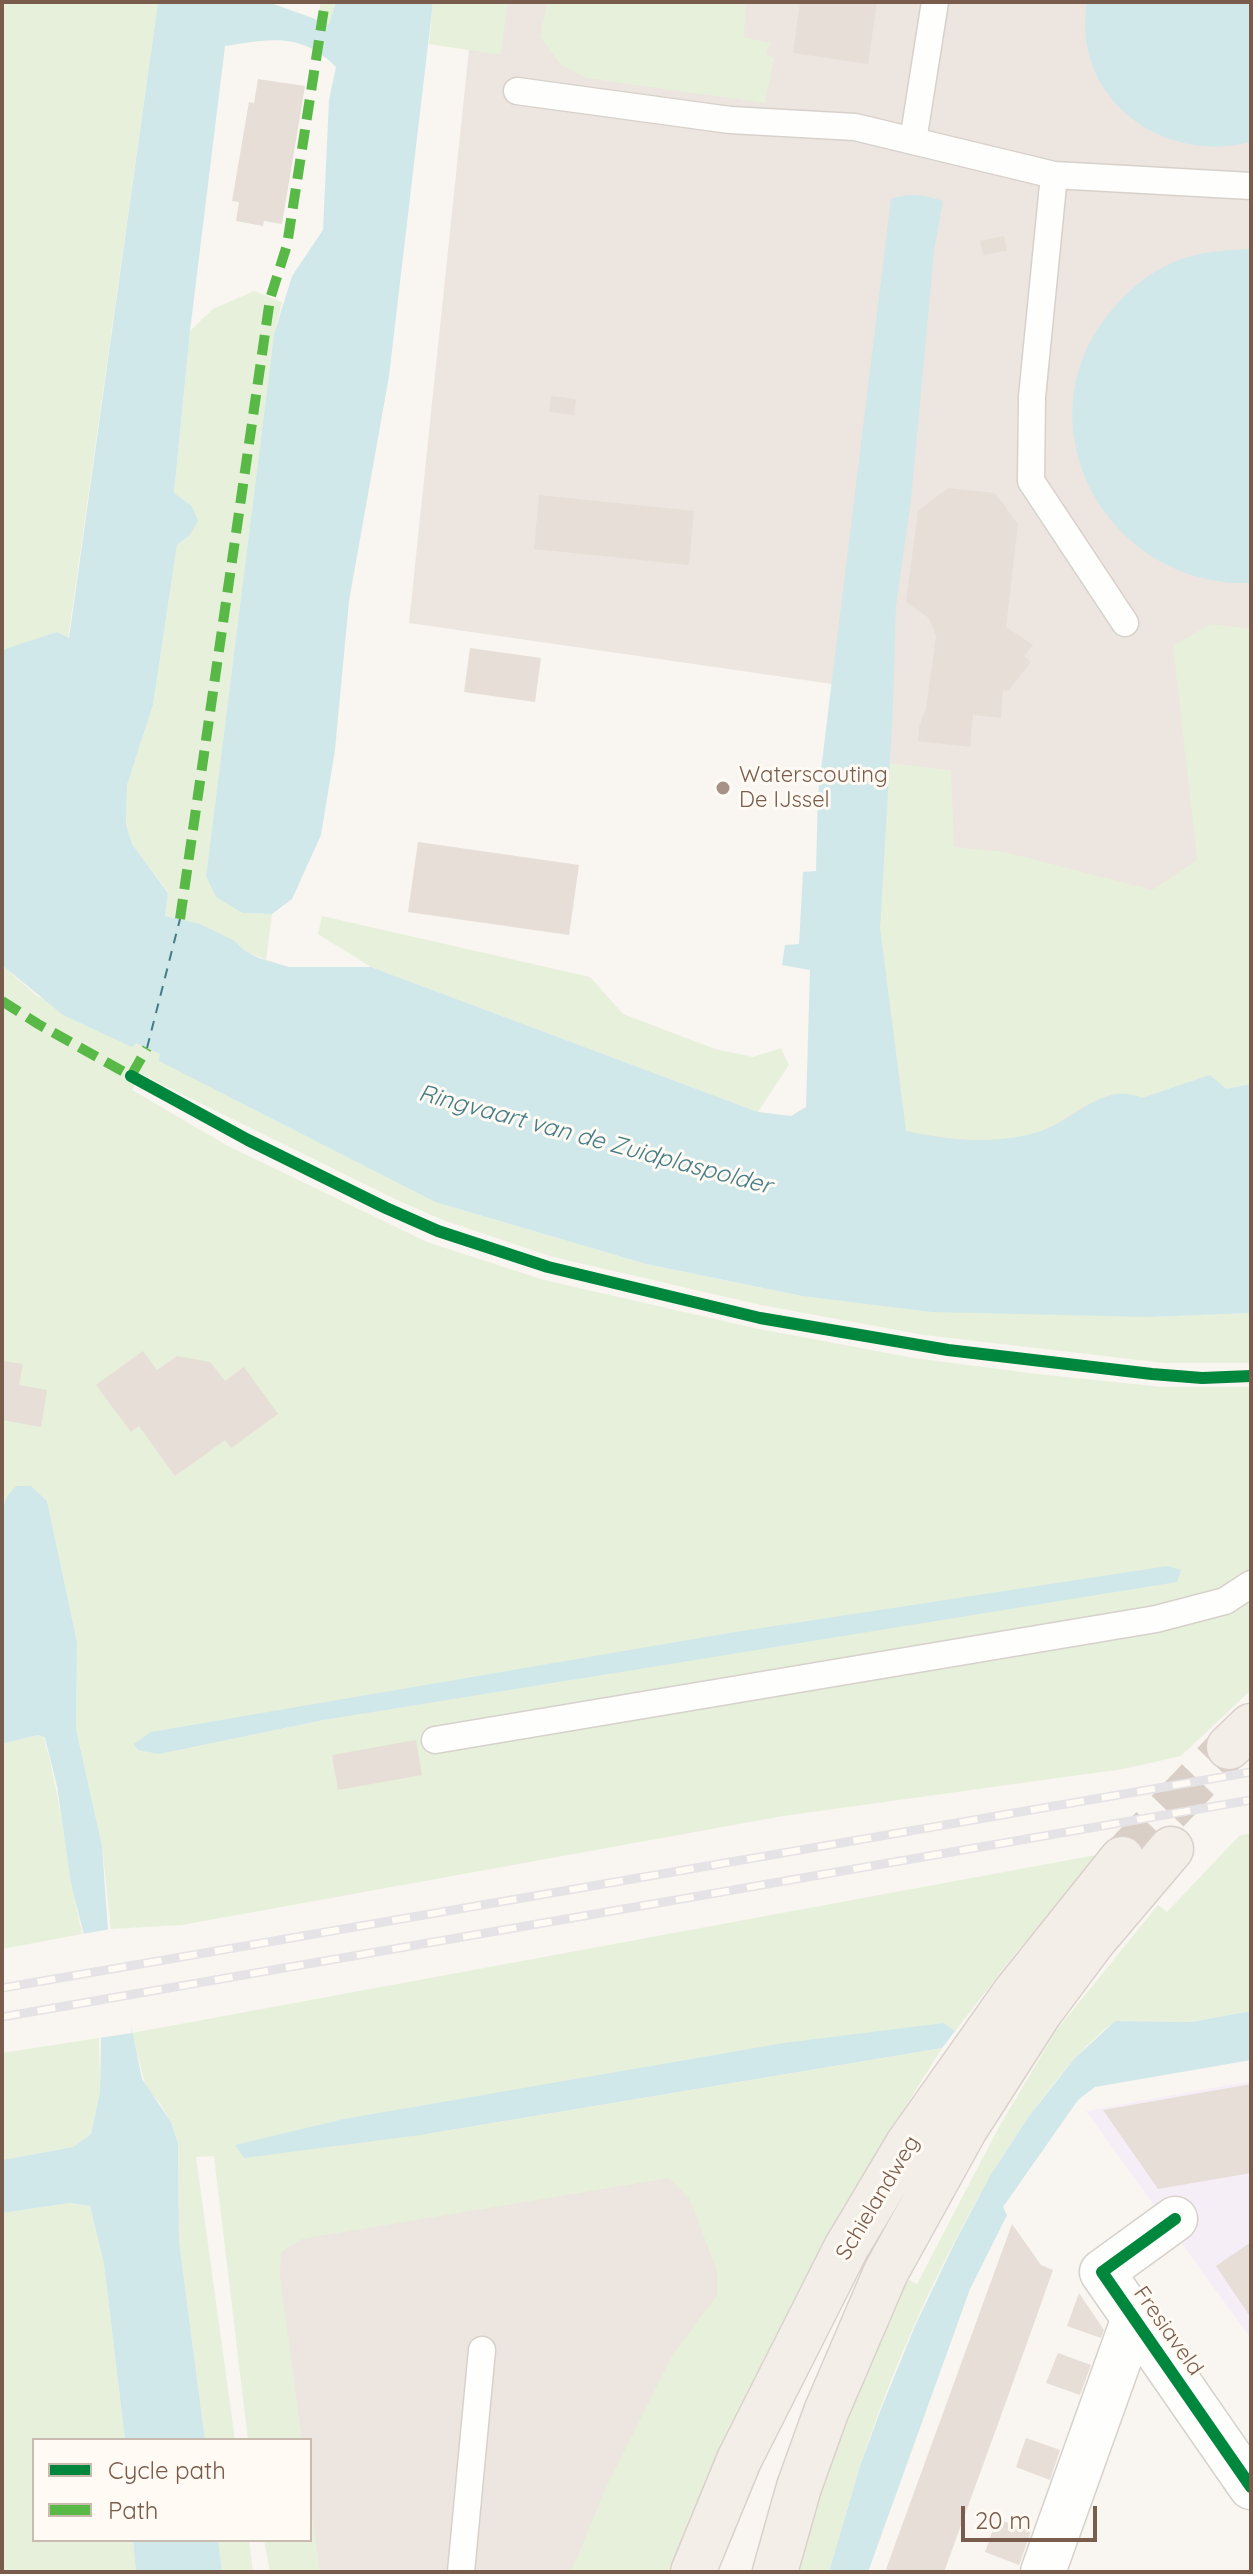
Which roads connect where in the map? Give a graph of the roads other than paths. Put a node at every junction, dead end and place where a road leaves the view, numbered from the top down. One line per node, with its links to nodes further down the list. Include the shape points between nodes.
1 (935, 2): 3 (lane)
2 (517, 91): 3 (lane, via 730,120 855,127)
3 (913, 141): 4 (lane)
4 (1054, 175): 5 (lane); 6 (lane, via 1032,397 1031,481)
5 (1251, 186)
6 (1125, 623)
7 (1251, 1584): 8 (lane, via 1225,1601 1156,1619)
8 (435, 1740)
9 (1171, 1849): 17 (main road, Schielandweg, via 1040,2012 965,2129 886,2272 826,2412)
10 (1122, 1859): 16 (main road, Schielandweg, via 1014,1994 900,2157 846,2248 739,2460)
11 (1175, 2219): 12 (street, Fresiaveld, via 1102,2272)
12 (1134, 2318): 14 (street, Fresiaveld); 18 (street, Fresiaveld)
13 (482, 2350): 15 (lane)
14 (1251, 2487)
15 (461, 2572)
16 (693, 2572)
17 (775, 2572)
18 (1043, 2572)

